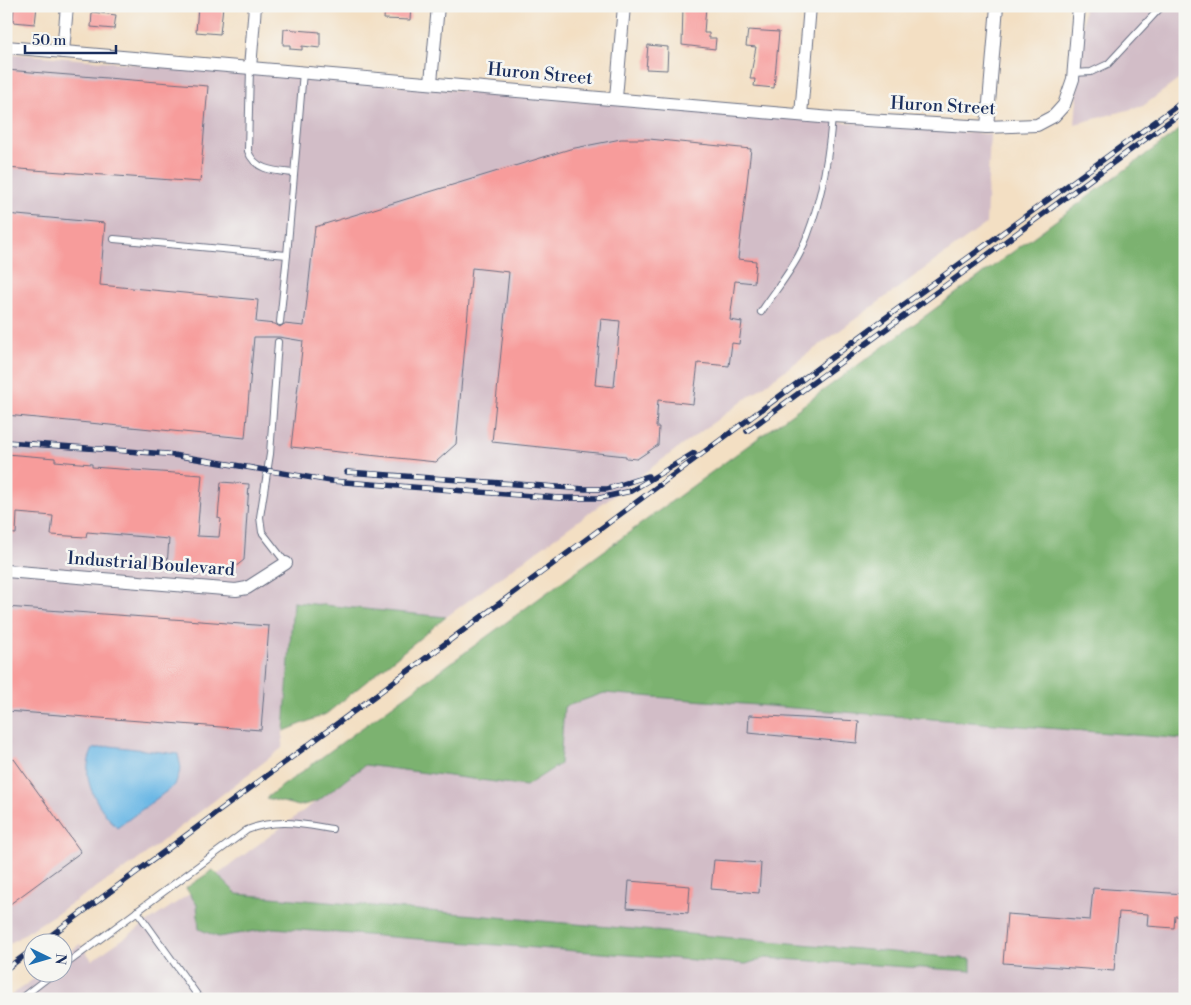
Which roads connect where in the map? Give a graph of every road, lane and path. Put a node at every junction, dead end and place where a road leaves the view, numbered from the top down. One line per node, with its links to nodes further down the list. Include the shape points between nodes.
1 (66, 6): 10 (street)
2 (255, 6): 11 (street)
3 (438, 6): 14 (street)
4 (624, 6): 15 (street)
5 (810, 6): 16 (street)
6 (997, 6): 18 (street)
7 (1079, 6): 13 (street)
8 (1162, 6): 13 (lane, via 1108,64 1091,72)
9 (6, 47): 10 (street, Huron Street)
10 (62, 52): 11 (street, Huron Street)
11 (250, 68): 12 (street, Huron Street); 19 (lane, via 248,151 251,160 268,170)
12 (304, 71): 14 (street, Huron Street); 19 (lane)
13 (1074, 73): 18 (street, Huron Street, via 1070,93 1054,116 1037,124)
14 (431, 82): 15 (street, Huron Street)
15 (616, 98): 16 (street, Huron Street)
16 (801, 115): 17 (street, Huron Street)
17 (832, 118): 18 (street, Huron Street); 22 (lane, via 820,198 801,252)
18 (987, 127)
19 (294, 174): 21 (lane)
20 (114, 239): 21 (lane)
21 (287, 255): 23 (lane)
22 (761, 312)
23 (280, 322)
24 (278, 342): 25 (lane, via 270,454 260,517 262,532)
25 (286, 563): 26 (street, Industrial Boulevard, via 247,588 236,590)
26 (6, 571)
27 (332, 829): 28 (lane, via 282,822 265,823 247,830)
28 (137, 911): 29 (lane); 32 (lane)
29 (72, 960)
30 (42, 982): 31 (lane)
31 (20, 999)
32 (200, 999)

